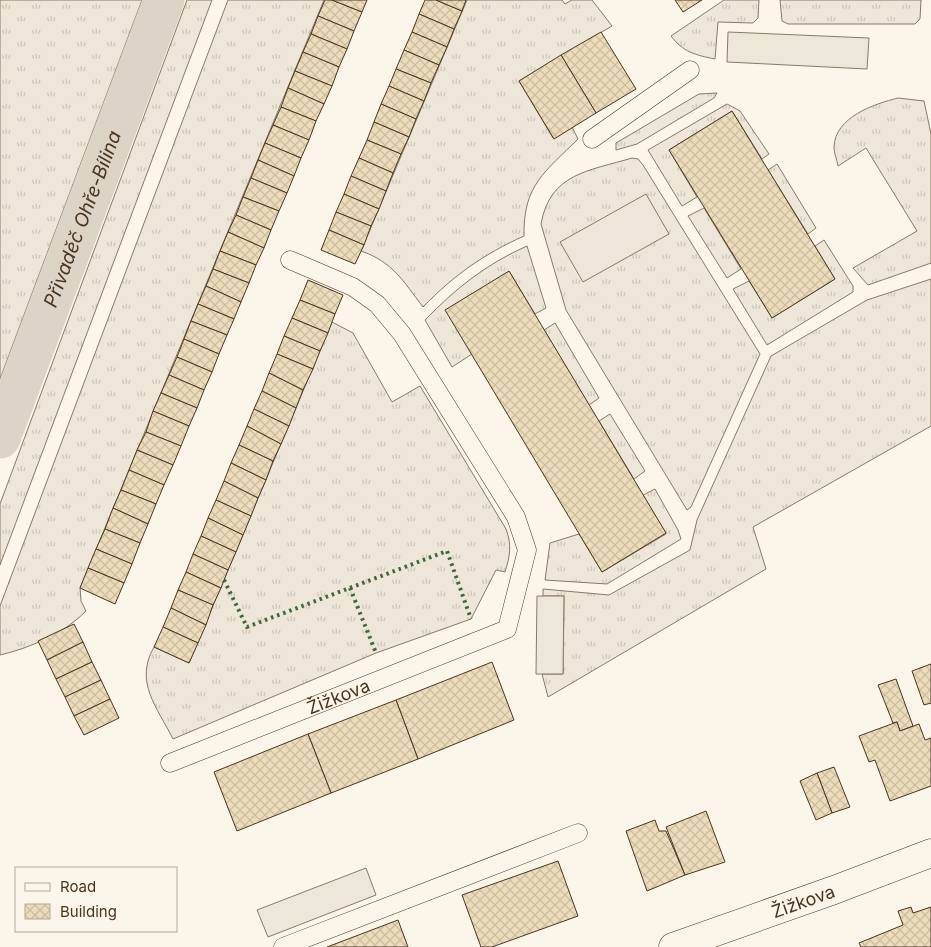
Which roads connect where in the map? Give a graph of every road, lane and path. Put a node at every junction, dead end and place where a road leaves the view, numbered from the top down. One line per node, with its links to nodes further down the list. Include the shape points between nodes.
1 (690, 70): 2 (lane)
2 (592, 139)
3 (290, 260): 4 (lane, Žižkova, via 353,287 377,304 402,334 516,517 527,550 507,628)
4 (170, 763)
5 (578, 833): 7 (lane)
6 (931, 853): 8 (street, Žižkova)
7 (283, 947)
8 (673, 947)

